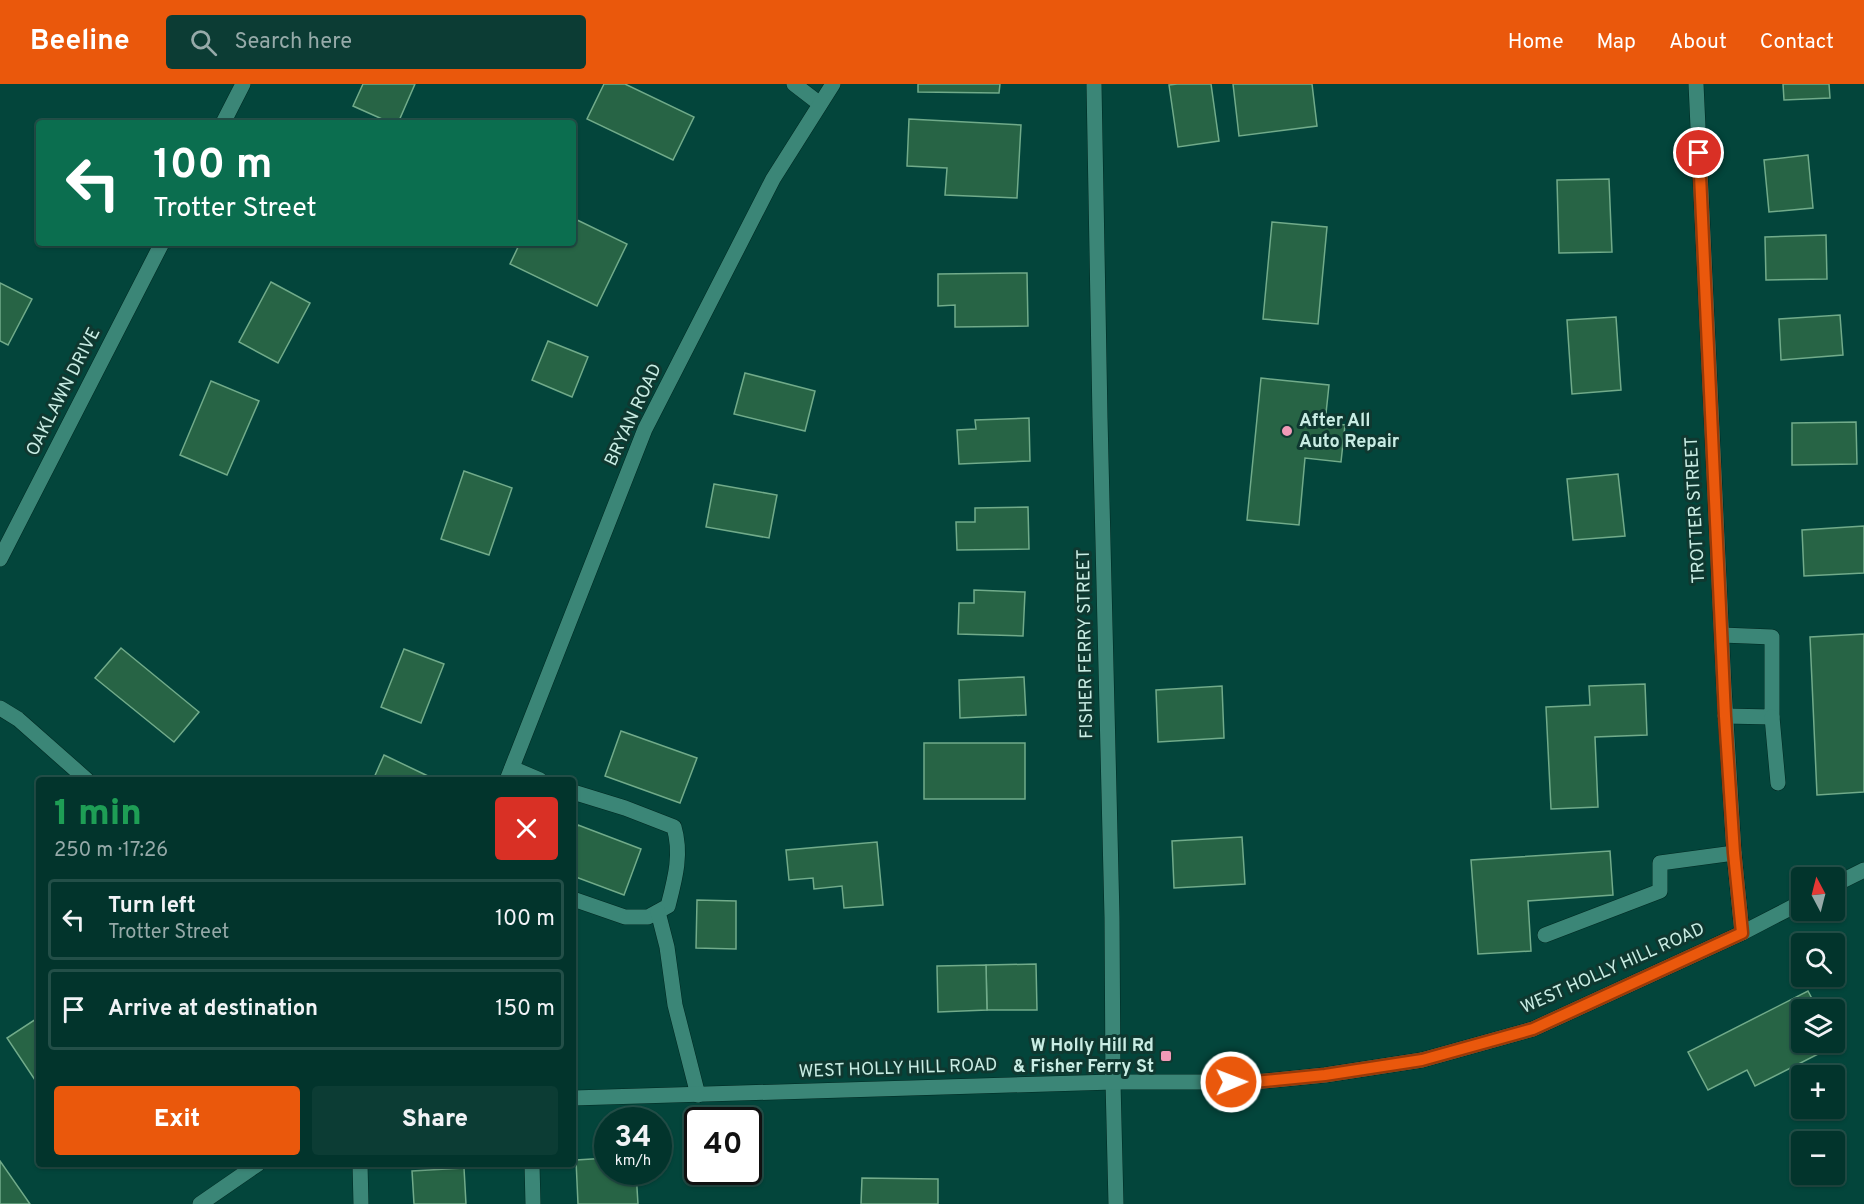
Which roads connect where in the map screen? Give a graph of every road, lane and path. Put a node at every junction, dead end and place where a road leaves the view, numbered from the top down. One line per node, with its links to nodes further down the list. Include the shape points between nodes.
1 (243, 84): 7 (street)
2 (794, 84): 6 (street)
3 (833, 84): 6 (street, BRYAN ROAD)
4 (1094, 84): 27 (street, FISHER FERRY STREET)
5 (1696, 84): 10 (street, TROTTER STREET)
6 (820, 104): 14 (street, BRYAN ROAD, via 773,179 645,429)
7 (225, 120)
8 (160, 246): 9 (street, OAKLAWN DRIVE)
9 (0, 559)
10 (1722, 636): 12 (street, TROTTER STREET); 13 (street, via 1772,638)
11 (0, 708): 15 (street)
12 (1725, 716): 13 (street); 19 (street, TROTTER STREET)
13 (1772, 717): 17 (street)
14 (510, 774): 16 (street)
15 (84, 777)
16 (525, 777)
17 (1778, 783)
18 (576, 793): 24 (street, via 674,827 678,841 677,870 668,906)
19 (1734, 853): 25 (street, TROTTER STREET); 26 (street, via 1660,863 1660,891)
20 (1864, 870): 21 (street)
21 (1845, 880)
22 (576, 900): 24 (street, via 625,917 648,917)
23 (1791, 908): 25 (street, WEST HOLLY HILL ROAD)
24 (658, 912): 28 (street, via 675,1005)
25 (1742, 933): 27 (street, WEST HOLLY HILL ROAD, via 1533,1029 1422,1060 1254,1082)
26 (1545, 935)
27 (1113, 1082): 28 (street, WEST HOLLY HILL ROAD); 36 (street, FISHER FERRY STREET)
28 (698, 1095): 29 (street, WEST HOLLY HILL ROAD)
29 (576, 1098)
30 (254, 1167): 33 (street)
31 (360, 1167): 34 (street)
32 (532, 1167): 35 (street)
33 (200, 1204)
34 (361, 1204)
35 (533, 1204)
36 (1116, 1204)

